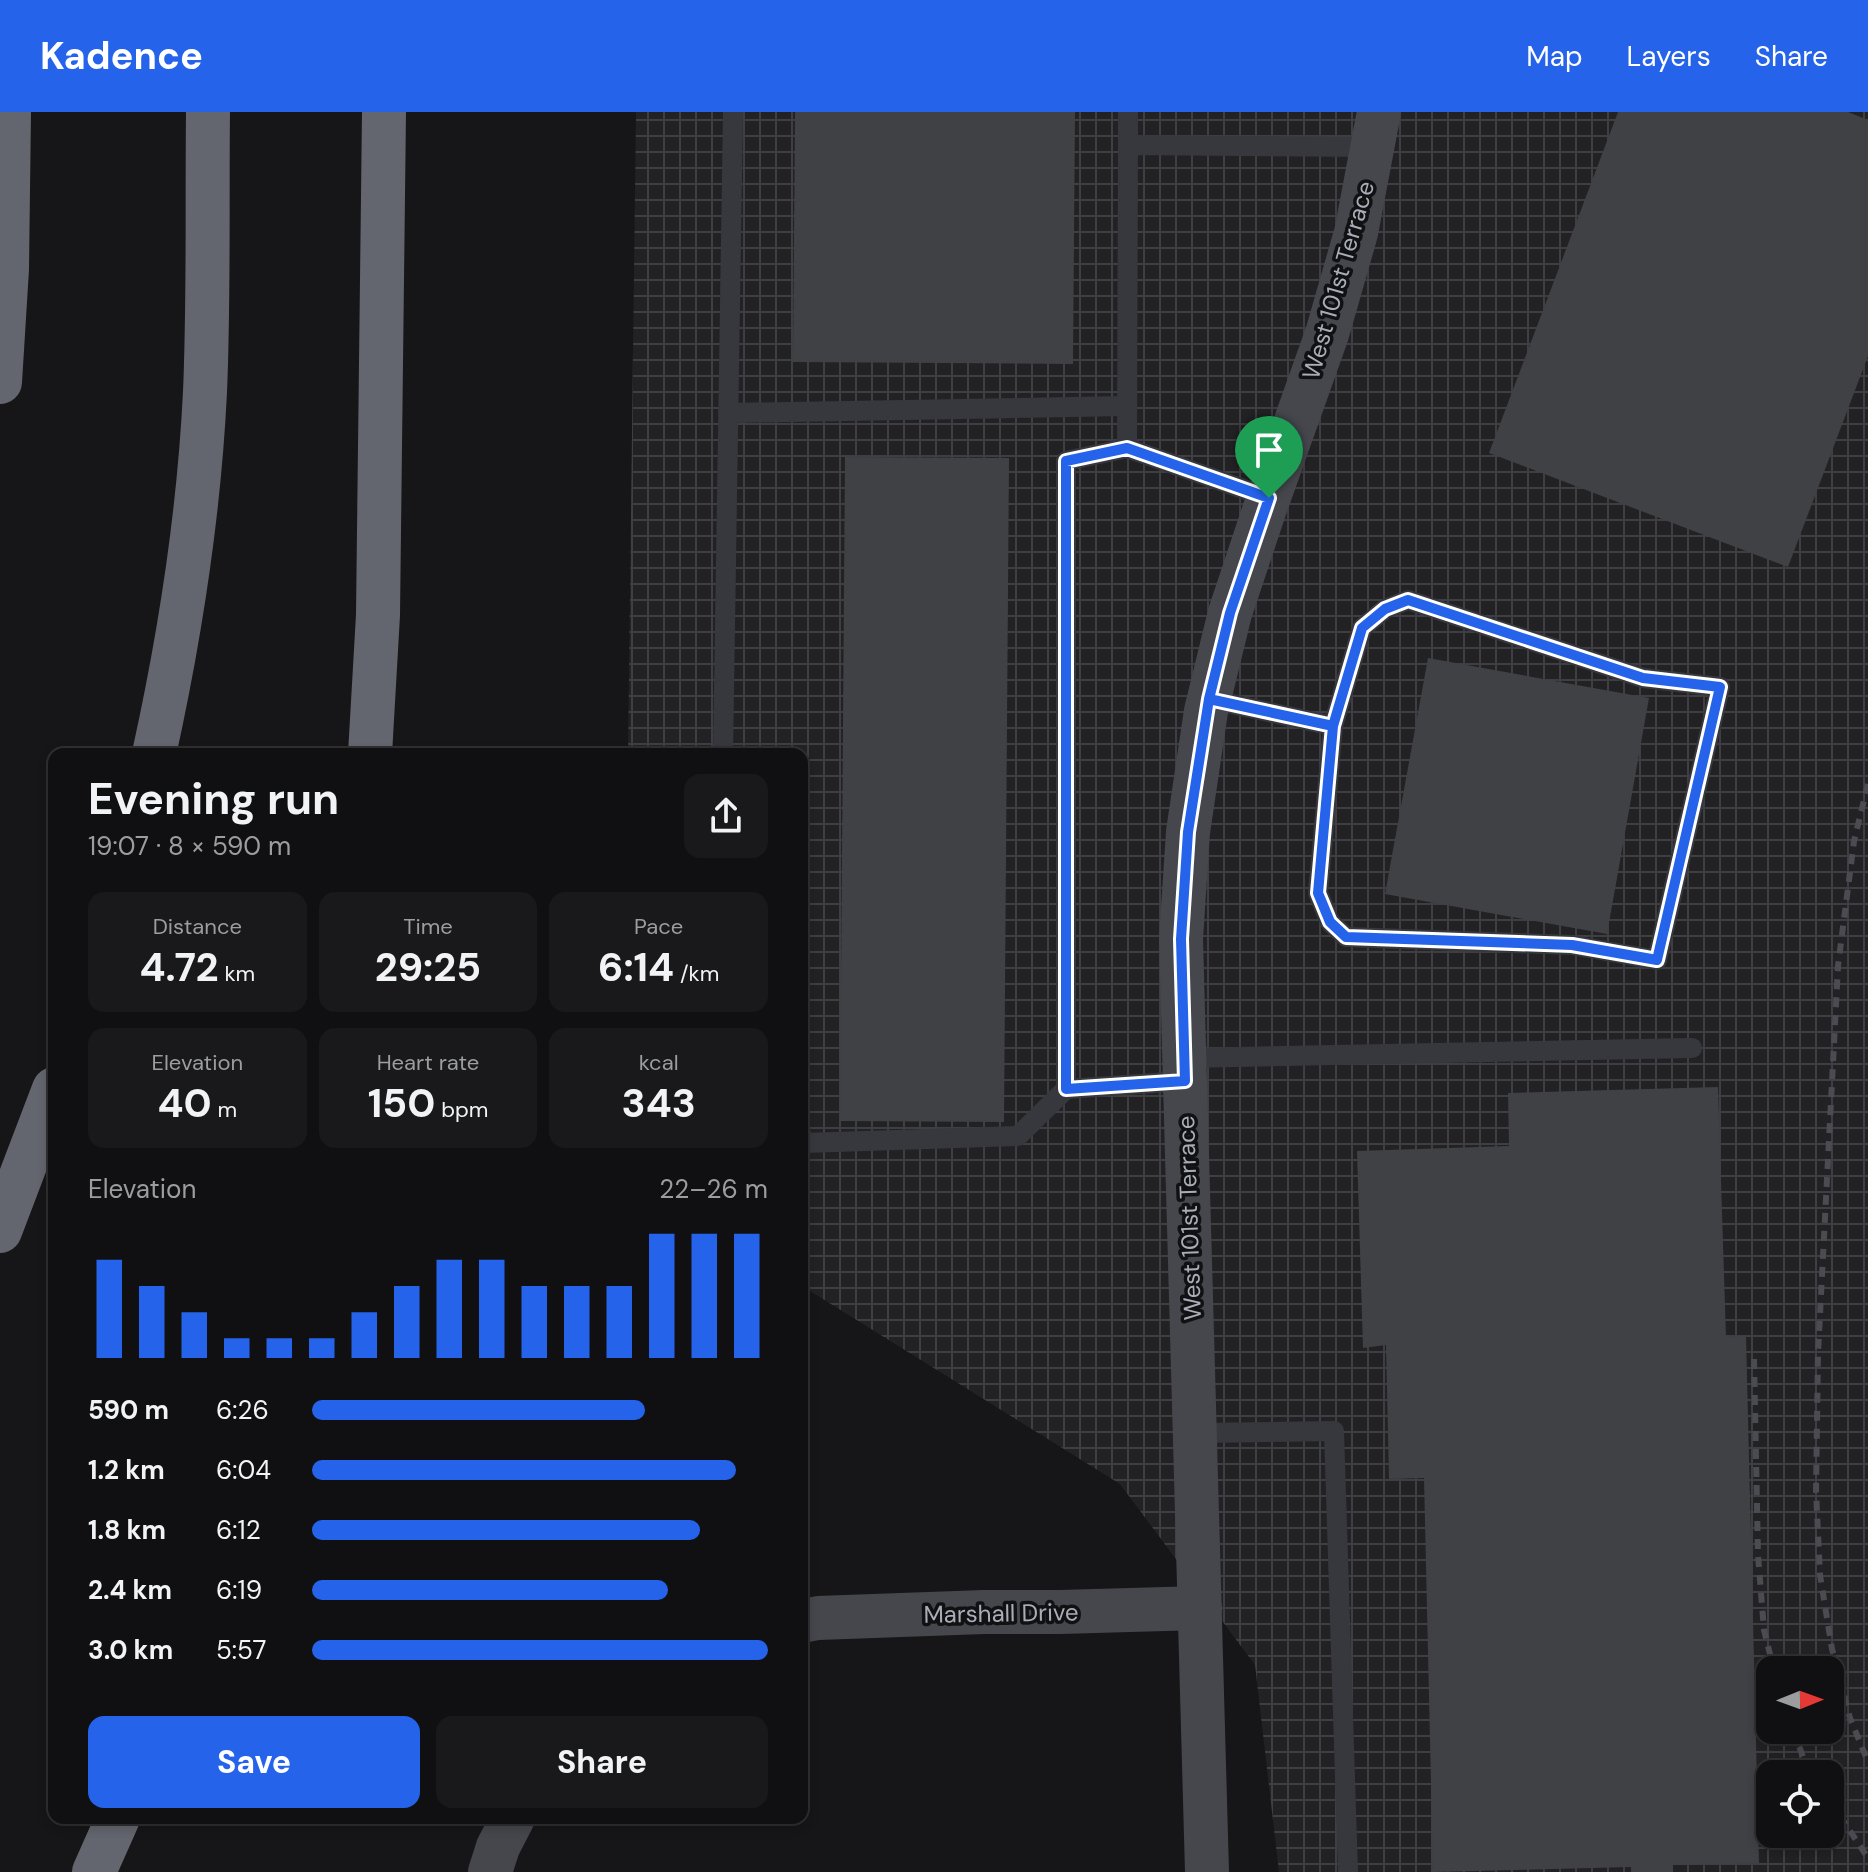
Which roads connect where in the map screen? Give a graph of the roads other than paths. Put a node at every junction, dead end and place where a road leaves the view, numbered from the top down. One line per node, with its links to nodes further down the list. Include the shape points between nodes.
1 (9, 112): 8 (highway)
2 (208, 112): 15 (highway, via 205,393 196,506)
3 (384, 112): 16 (highway, via 378,615)
4 (733, 112): 10 (lane)
5 (1128, 112): 7 (lane)
6 (1376, 130): 7 (lane); 12 (main road, West 101st Terrace, via 1356,233 1327,334)
7 (1128, 145): 9 (lane)
8 (0, 382)
9 (1127, 406): 10 (lane); 11 (lane)
10 (728, 413): 17 (lane)
11 (1127, 448): 12 (lane); 20 (lane, via 1066,461)
12 (1269, 498): 13 (main road, West 101st Terrace, via 1230,613)
13 (1209, 699): 14 (lane); 19 (main road, West 101st Terrace, via 1188,832 1181,939)
14 (1333, 726): 14 (lane, via 1318,893 1330,922 1346,937 1572,945 1657,960 1720,687 1643,678 1408,600 1385,609 1362,628)
15 (155, 748)
16 (370, 748)
17 (723, 748)
18 (1692, 1048): 19 (lane)
19 (1185, 1069): 20 (lane); 24 (main road, West 101st Terrace)
20 (1066, 1089): 22 (lane, via 1018,1136)
21 (48, 1105): 23 (highway)
22 (808, 1143)
23 (0, 1231)
24 (1195, 1433): 25 (main road, West 101st Terrace); 32 (lane, via 1334,1431)
25 (1200, 1608): 26 (main road, Marshall Drive); 31 (main road, West 101st Terrace)
26 (808, 1620)
27 (115, 1824): 29 (highway)
28 (510, 1824): 30 (main road)
29 (94, 1872)
30 (490, 1872)
31 (1207, 1872)
32 (1348, 1872)

